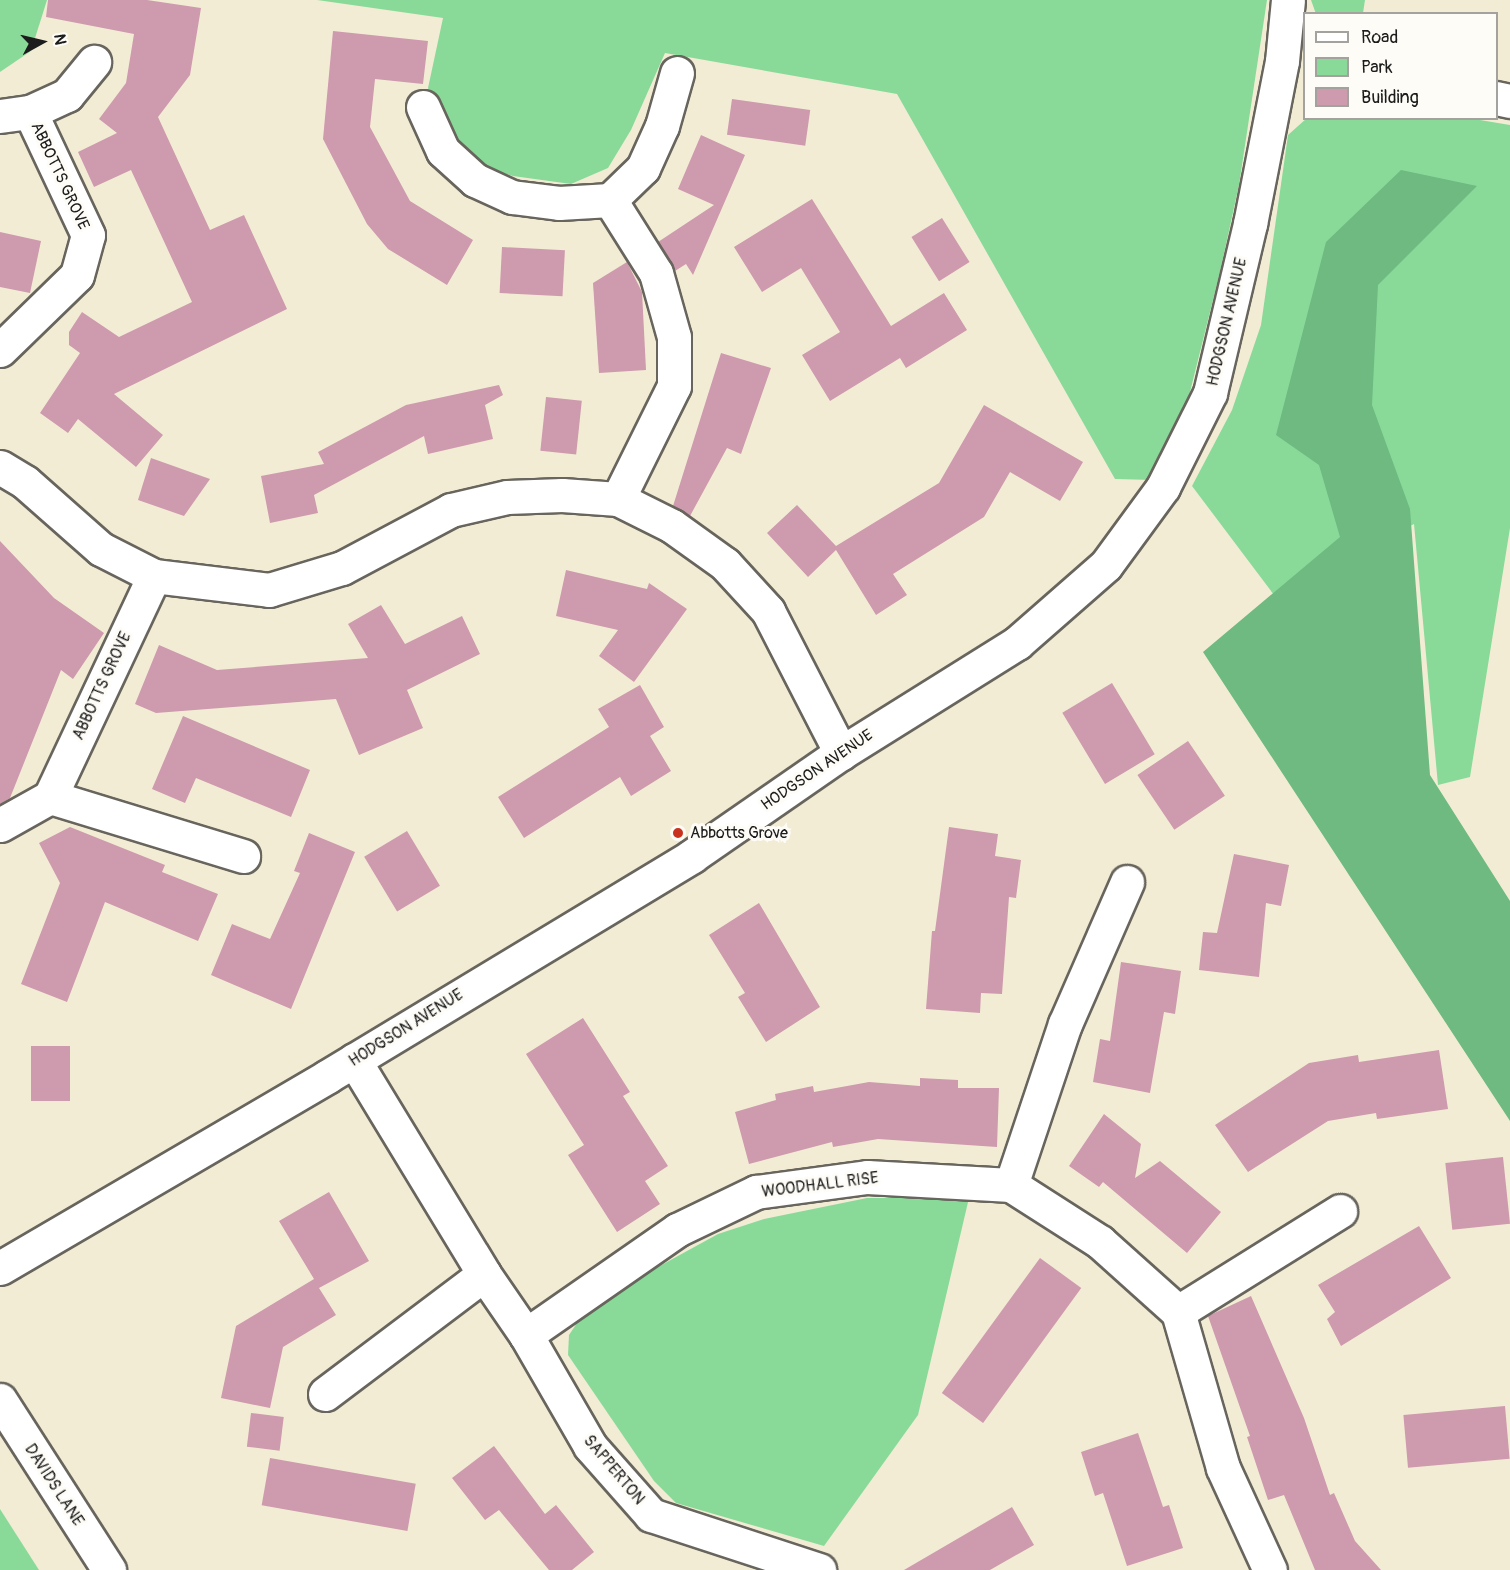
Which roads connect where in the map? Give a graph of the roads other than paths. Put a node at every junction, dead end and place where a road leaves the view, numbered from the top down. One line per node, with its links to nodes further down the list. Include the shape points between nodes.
1 (1288, 0): 3 (street, HODGSON AVENUE)
2 (94, 62): 6 (street, via 67,95)
3 (1293, 63): 12 (street, HODGSON AVENUE, via 1210,393 1163,487 1106,565 1017,643)
4 (677, 74): 7 (street, via 662,126 643,168)
5 (423, 107): 7 (street, via 443,151 475,180 512,197 559,203)
6 (15, 114): 8 (street, ABBOTTS GROVE, via 88,235 76,275)
7 (610, 200): 10 (street, via 656,273 674,337 674,386)
8 (0, 350)
9 (0, 467): 11 (street, via 25,482 101,549)
10 (618, 499): 11 (street, via 507,497 451,510 342,568 269,590); 12 (street, via 672,526 725,564 768,610)
11 (154, 576): 13 (street, ABBOTTS GROVE)
12 (841, 753): 17 (street, HODGSON AVENUE, via 692,855)
13 (50, 796): 14 (street); 15 (street)
14 (0, 825)
15 (243, 856)
16 (1127, 882): 18 (street, via 1065,1024)
17 (354, 1060): 20 (street, HODGSON AVENUE); 21 (street, SAPPERTON)
18 (1011, 1185): 22 (street, WOODHALL RISE, via 1100,1242); 23 (street, WOODHALL RISE, via 867,1177 756,1192 677,1230)
19 (1340, 1211): 22 (street)
20 (0, 1269)
21 (484, 1274): 23 (street, SAPPERTON); 24 (street)
22 (1178, 1312): 28 (street, via 1223,1468)
23 (526, 1335): 27 (street, SAPPERTON, via 590,1446 651,1515)
24 (325, 1394)
25 (0, 1400): 26 (street, DAVIDS LANE)
26 (109, 1570)
27 (819, 1570)
28 (1270, 1570)

